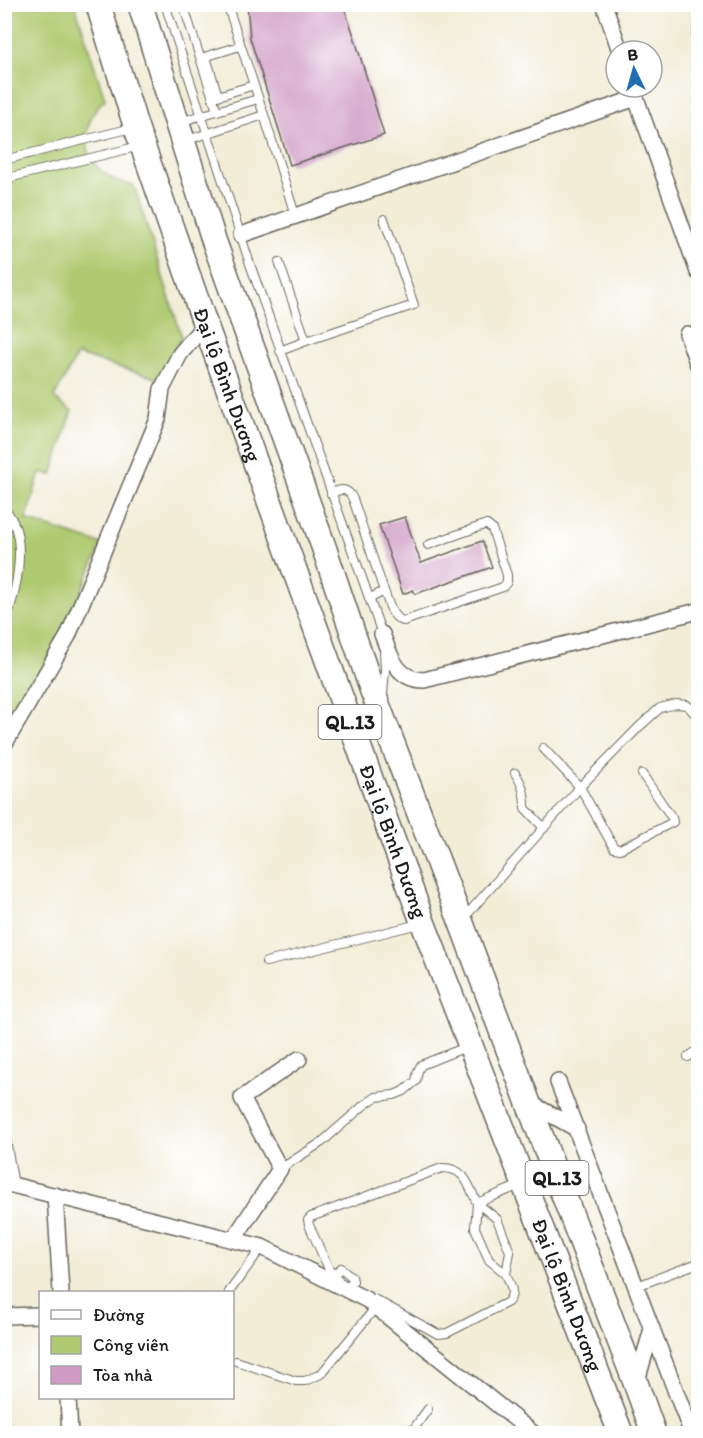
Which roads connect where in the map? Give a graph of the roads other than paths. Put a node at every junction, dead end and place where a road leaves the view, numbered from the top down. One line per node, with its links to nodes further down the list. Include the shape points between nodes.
1 (98, 4): 21 (highway, Đại lộ Bình Dương / QL.13)
2 (140, 4): 19 (highway, Đại lộ Bình Dương / QL.13)
3 (165, 4): 17 (lane)
4 (183, 4): 10 (lane)
5 (227, 4): 9 (lane)
6 (604, 4): 8 (street)
7 (699, 27): 12 (lane)
8 (616, 39)
9 (240, 46): 10 (lane); 11 (lane)
10 (203, 58): 11 (lane, via 218,96); 16 (lane)
11 (254, 86): 13 (lane)
12 (699, 86)
13 (258, 99): 16 (lane); 18 (lane)
14 (615, 99): 24 (street)
15 (637, 99): 28 (street)
16 (217, 111): 17 (lane)
17 (202, 116): 19 (lane); 20 (lane)
18 (264, 116): 20 (lane); 24 (lane)
19 (180, 132): 20 (lane); 43 (highway, Đại lộ Bình Dương / QL.13, via 214,241)
20 (207, 134): 26 (lane)
21 (139, 136): 22 (lane); 23 (lane); 29 (highway, Đại lộ Bình Dương / QL.13)
22 (4, 159)
23 (4, 179)
24 (295, 215): 26 (street)
25 (384, 219): 31 (lane, via 414,304)
26 (241, 235): 32 (lane)
27 (279, 262): 31 (lane)
28 (699, 272)
29 (206, 324): 44 (street, via 180,354 162,388 158,419 68,636); 51 (highway, Đại lộ Bình Dương / QL.13)
30 (687, 334): 33 (street)
31 (306, 341): 32 (lane)
32 (280, 351): 34 (lane)
33 (699, 365)
34 (331, 494): 37 (lane, via 343,489 351,495); 38 (lane)
35 (4, 508): 40 (lane, via 15,525 18,548 17,581)
36 (428, 544): 37 (lane, via 488,525 507,582 404,621 393,614)
37 (384, 591): 38 (lane)
38 (369, 599): 41 (lane)
39 (699, 611): 41 (street, via 424,680 408,677 397,668)
40 (4, 622)
41 (382, 635): 43 (lane)
42 (699, 717): 48 (lane, via 687,705 660,708)
43 (383, 719): 50 (highway, Đại lộ Bình Dương / QL.13)
44 (4, 745)
45 (543, 748): 48 (lane)
46 (515, 773): 49 (lane, via 525,795 525,808)
47 (642, 774): 48 (lane, via 673,822 620,849 614,848)
48 (580, 787): 49 (lane)
49 (544, 828): 50 (lane)
50 (461, 922): 58 (highway, Đại lộ Bình Dương / QL.13)
51 (423, 923): 52 (lane); 53 (highway, Đại lộ Bình Dương / QL.13)
52 (266, 962)
53 (471, 1046): 62 (lane, via 422,1065 416,1081 404,1090 376,1097 322,1142); 64 (highway, Đại lộ Bình Dương / QL.13)
54 (699, 1050): 55 (lane)
55 (688, 1057)
56 (299, 1059): 62 (street, via 242,1098)
57 (558, 1082): 60 (street)
58 (528, 1102): 60 (street); 81 (highway, Đại lộ Bình Dương / QL.13)
59 (4, 1129): 61 (lane)
60 (577, 1130): 72 (street)
61 (8, 1167): 63 (lane)
62 (280, 1169): 67 (street)
63 (9, 1184): 65 (street)
64 (524, 1184): 66 (lane); 87 (highway, Đại lộ Bình Dương / QL.13)
65 (55, 1195): 67 (street); 74 (street)
66 (477, 1203): 70 (lane, via 476,1228 489,1260); 70 (lane, via 497,1219 510,1252); 71 (lane, via 463,1174 442,1168 311,1217 309,1225)
67 (233, 1240): 68 (street)
68 (262, 1248): 71 (street); 75 (lane)
69 (699, 1263): 72 (lane)
70 (506, 1274): 73 (lane, via 513,1292 508,1302 442,1334)
71 (330, 1278): 73 (street)
72 (637, 1286): 79 (street)
73 (347, 1287): 76 (street)
74 (61, 1291)
75 (230, 1291)
76 (376, 1307): 80 (lane, via 321,1374 305,1382); 86 (street)
77 (39, 1315): 78 (street)
78 (4, 1316)
79 (652, 1329): 81 (street); 89 (street)
80 (236, 1361)
81 (636, 1384): 88 (highway, Đại lộ Bình Dương / QL.13)
82 (68, 1399): 84 (street)
83 (428, 1409): 85 (lane)
84 (70, 1434)
85 (410, 1434)
86 (534, 1434)
87 (621, 1434)
88 (654, 1434)
89 (692, 1434)

